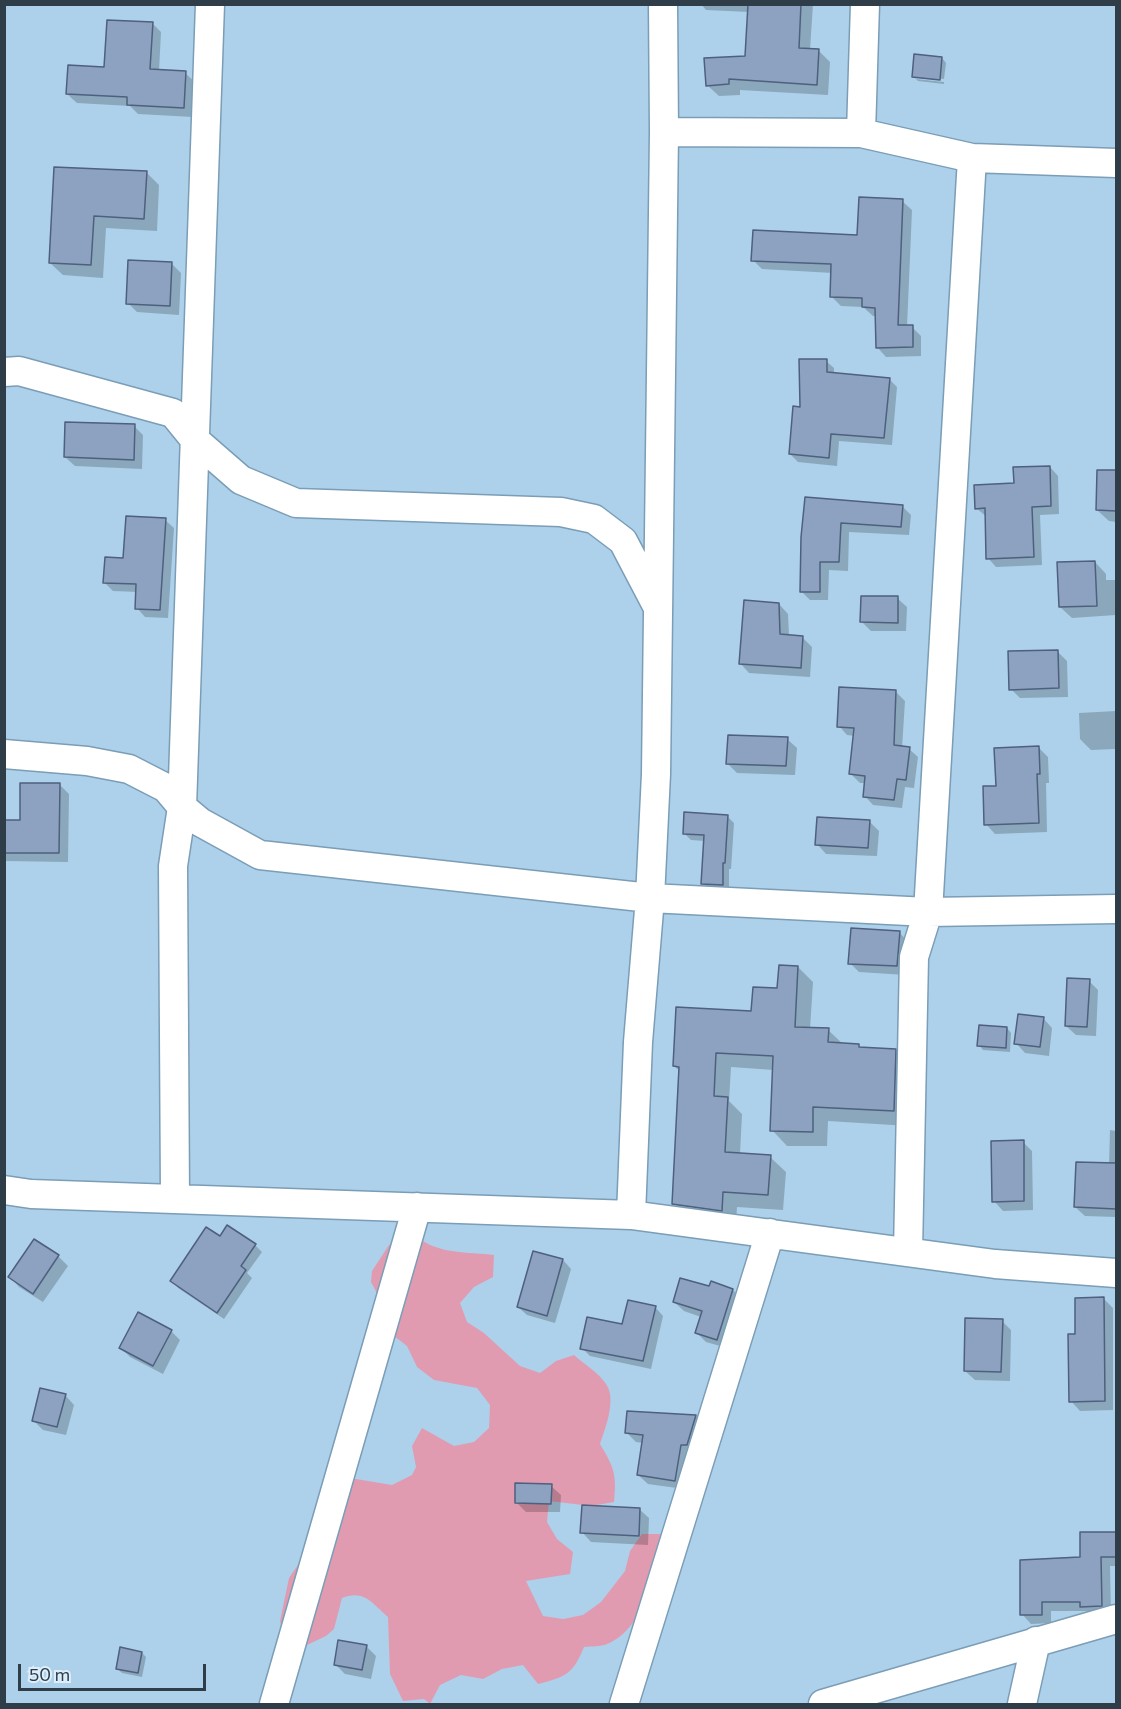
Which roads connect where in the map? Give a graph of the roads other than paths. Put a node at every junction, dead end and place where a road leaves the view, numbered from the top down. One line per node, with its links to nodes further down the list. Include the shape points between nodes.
1 (210, 4): 9 (street)
2 (663, 4): 4 (street)
3 (865, 4): 5 (street)
4 (664, 132): 5 (street); 10 (street)
5 (861, 133): 6 (street)
6 (972, 159): 7 (street); 15 (street)
7 (1116, 163)
8 (4, 372): 9 (street, via 19,371 172,413)
9 (195, 440): 10 (street, via 241,480 296,503 561,512 594,519 623,541); 12 (street)
10 (658, 608): 13 (street)
11 (4, 754): 12 (street, via 129,769 166,788)
12 (182, 807): 13 (street, via 200,822 260,855); 17 (street, via 173,866)
13 (650, 898): 15 (street); 19 (street, via 638,1042)
14 (1116, 909): 15 (street)
15 (928, 912): 21 (street, via 914,957)
16 (4, 1190): 17 (street)
17 (175, 1198): 18 (street)
18 (417, 1207): 19 (street); 25 (street)
19 (631, 1215): 20 (street)
20 (770, 1233): 21 (street); 26 (street)
21 (908, 1252): 22 (street, via 995,1264)
22 (1116, 1273)
23 (1116, 1618): 24 (street)
24 (1036, 1641): 27 (street); 28 (street)
25 (274, 1704)
26 (624, 1704)
27 (822, 1704)
28 (1022, 1704)

